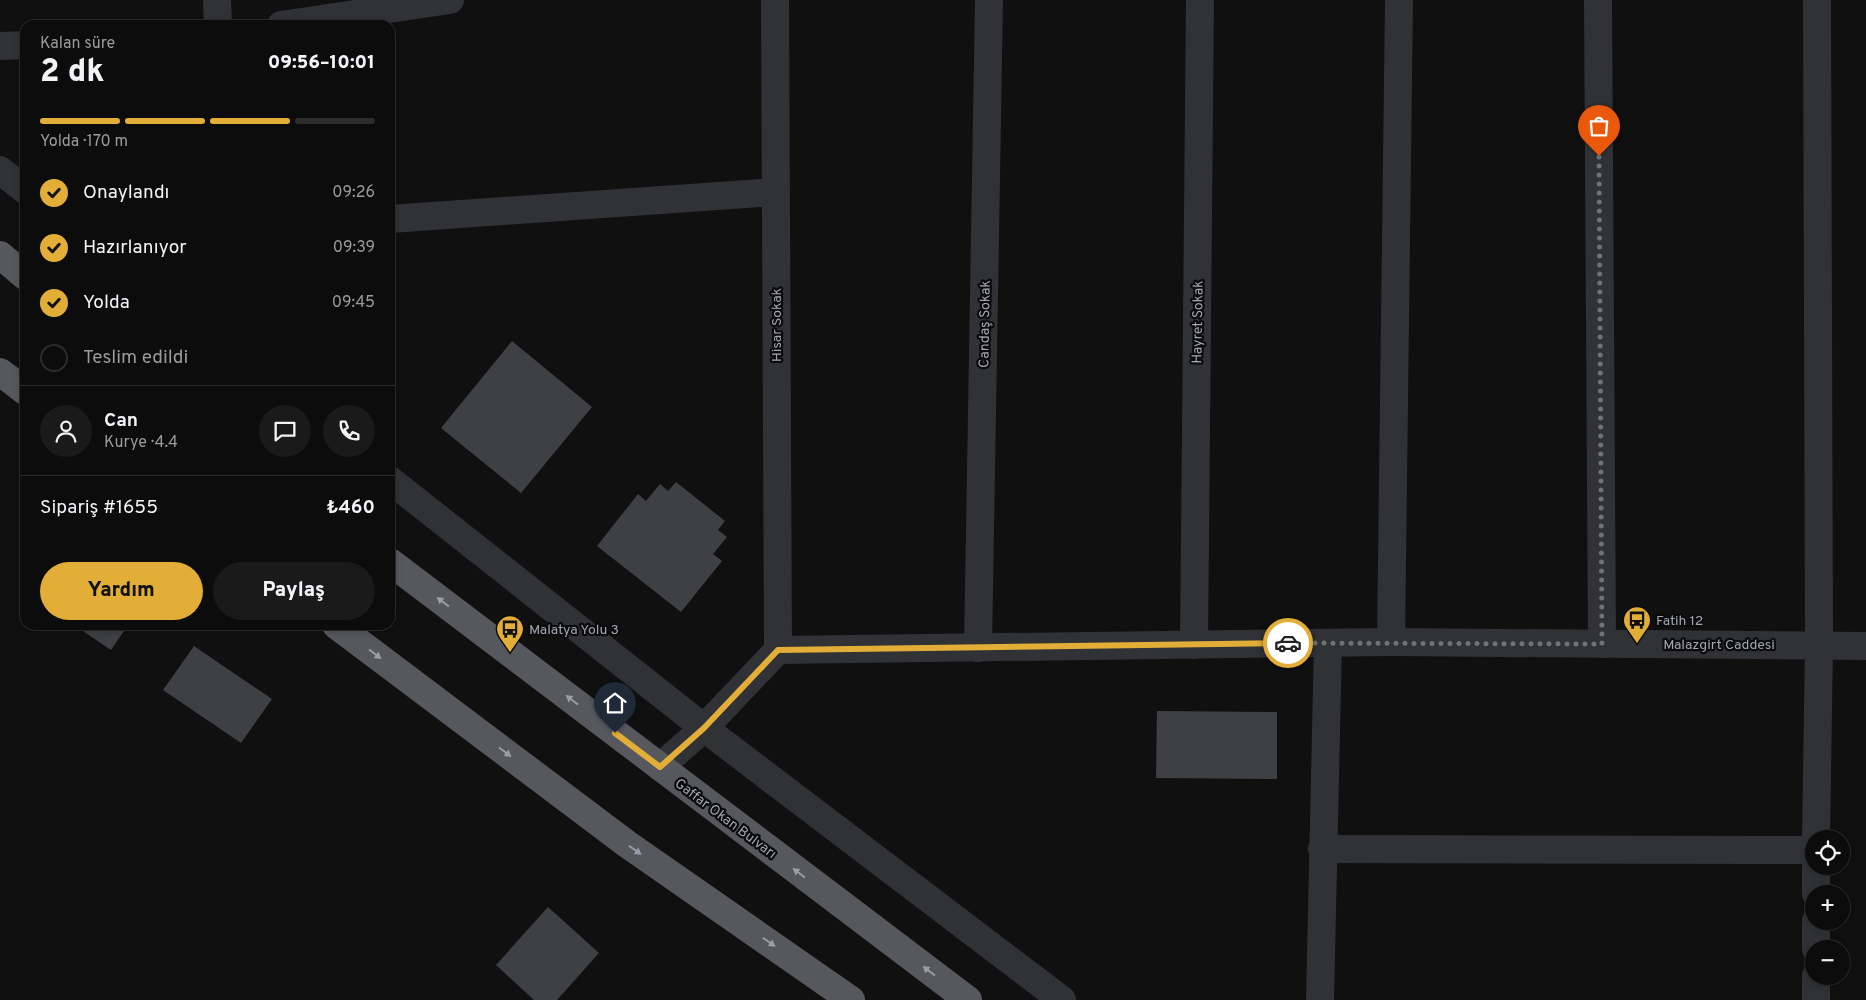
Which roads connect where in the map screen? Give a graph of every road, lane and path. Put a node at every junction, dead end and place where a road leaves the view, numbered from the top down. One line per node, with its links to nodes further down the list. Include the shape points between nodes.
1 (217, 0): 9 (street)
2 (450, 0): 10 (street)
3 (775, 0): 15 (street, Hisar Sokak)
4 (989, 0): 30 (street, Candaş Sokak)
5 (1200, 0): 27 (street, Hayret Sokak)
6 (1399, 0): 24 (street)
7 (1598, 0): 26 (street)
8 (1817, 0): 28 (street)
9 (218, 20)
10 (317, 20)
11 (20, 45): 12 (street)
12 (0, 46)
13 (0, 170): 14 (street)
14 (20, 186)
15 (775, 192): 16 (street); 31 (street, Hisar Sokak)
16 (395, 219)
17 (0, 255): 18 (highway)
18 (20, 272)
19 (0, 372): 20 (highway)
20 (20, 387)
21 (395, 484): 32 (street)
22 (395, 566): 33 (highway, Gaffar Okan Bulvarı, one-way to 22)
23 (343, 630): 38 (highway, one-way to 38, via 627,844)
24 (1391, 642): 25 (street, Malazgirt Caddesi); 26 (street, Malazgirt Caddesi)
25 (1328, 643): 27 (street, Malazgirt Caddesi); 35 (street)
26 (1602, 644): 28 (street, Malazgirt Caddesi)
27 (1194, 645): 30 (street, Malazgirt Caddesi)
28 (1819, 645): 29 (street, Malazgirt Caddesi); 34 (street)
29 (1866, 646)
30 (978, 648): 31 (street, Malazgirt Caddesi)
31 (778, 650): 32 (street)
32 (704, 728): 33 (street); 40 (street)
33 (660, 767): 39 (highway, Gaffar Okan Bulvarı, one-way to 33)
34 (1816, 830)
35 (1322, 849): 36 (street); 41 (street)
36 (1805, 850)
37 (1816, 985): 42 (street)
38 (851, 1000)
39 (968, 1000)
40 (1062, 1000)
41 (1320, 1000)
42 (1816, 1000)

